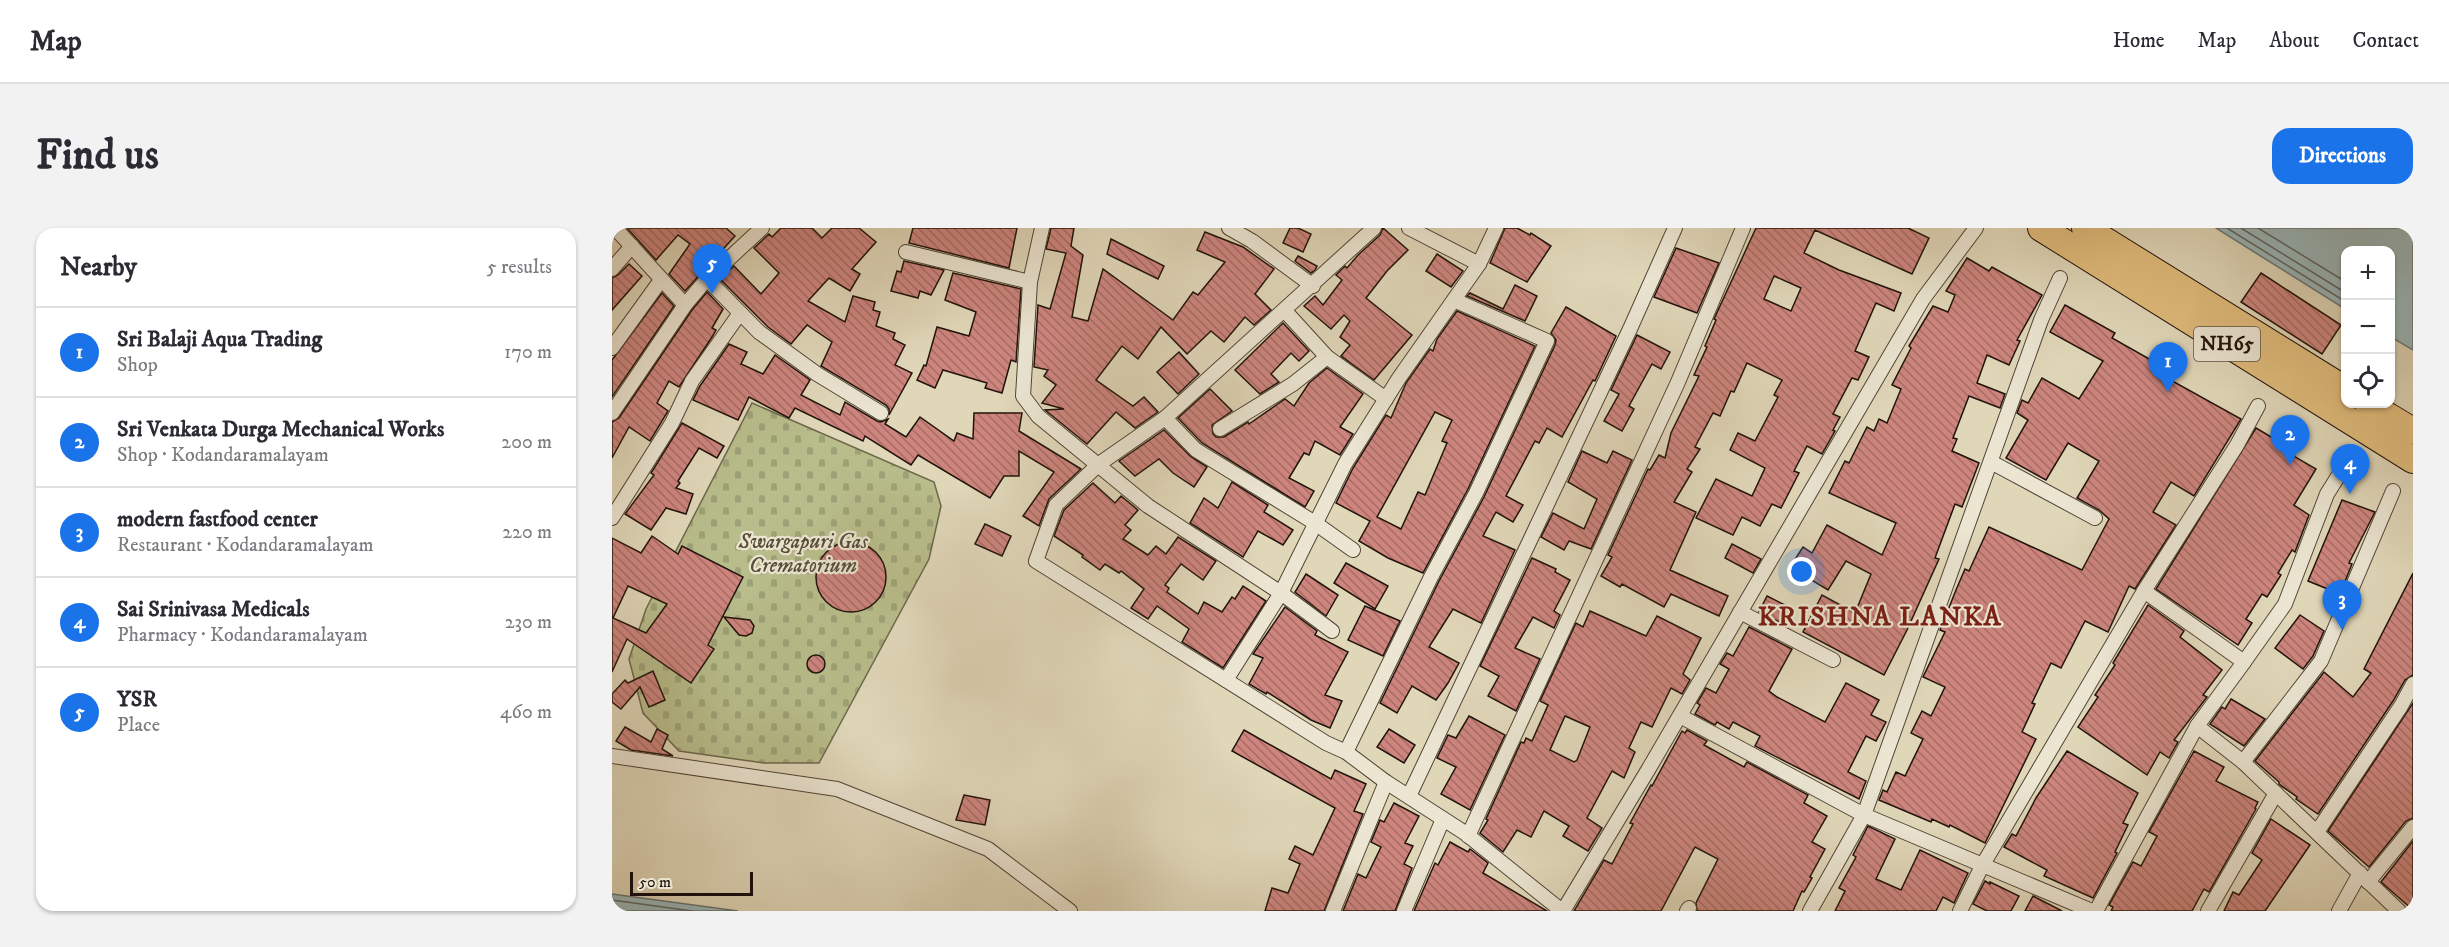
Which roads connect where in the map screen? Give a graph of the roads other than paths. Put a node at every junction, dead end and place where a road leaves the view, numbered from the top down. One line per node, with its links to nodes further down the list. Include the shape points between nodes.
1 (615, 228): 13 (street)
2 (762, 228): 18 (street)
3 (1042, 228): 20 (street)
4 (1229, 228): 21 (street)
5 (1374, 228): 21 (street)
6 (1409, 228): 15 (street)
7 (1496, 228): 15 (street)
8 (1675, 228): 61 (street)
9 (1743, 228): 66 (street, via 1678,382)
10 (1976, 228): 48 (street, via 1923,299)
11 (2041, 228): 38 (highway, NH65)
12 (2085, 228): 28 (highway, NH65)
13 (632, 246): 16 (street); 19 (street)
14 (906, 252): 20 (street)
15 (1479, 264): 22 (street)
16 (612, 269)
17 (2060, 278): 39 (street)
18 (706, 279): 23 (street); 25 (street)
19 (661, 280): 23 (street); 26 (street)
20 (1030, 282): 40 (street, via 1023,396 1038,416)
21 (1313, 286): 24 (street)
22 (1454, 300): 29 (street); 56 (street, via 1547,341)
23 (686, 305): 32 (street)
24 (1285, 311): 27 (street); 34 (street)
25 (740, 313): 33 (street, via 759,332 817,374); 42 (street, via 692,381 672,423)
26 (612, 348)
27 (1327, 357): 29 (street); 35 (street, via 1293,384)
28 (2341, 387)
29 (1386, 399): 44 (street, via 1345,464)
30 (2258, 406): 46 (street)
31 (2375, 408): 36 (highway)
32 (612, 413)
33 (881, 413)
34 (1166, 418): 40 (street); 44 (street, via 1196,450)
35 (1220, 429)
36 (2413, 431)
37 (2349, 459): 51 (street, via 2327,494 2285,604)
38 (2413, 460)
39 (1991, 462): 43 (street); 62 (street)
40 (1099, 464): 47 (street, via 1148,506); 52 (street, via 1056,505 1036,561)
41 (2393, 491): 58 (street, via 2321,661)
42 (612, 518)
43 (2094, 518)
44 (1315, 523): 45 (street); 47 (street)
45 (1353, 550)
46 (2144, 591): 51 (street); 67 (street)
47 (1281, 593): 49 (street); 52 (street)
48 (1740, 612): 50 (street); 54 (street)
49 (1332, 630)
50 (1833, 660)
51 (2244, 662): 55 (street)
52 (1226, 680): 56 (street)
53 (2413, 684): 65 (street)
54 (1680, 716): 62 (street); 72 (street)
55 (2197, 726): 58 (street); 75 (street)
56 (1346, 752): 59 (street)
57 (612, 756): 69 (street, via 837,789 988,849)
58 (2243, 762): 60 (street)
59 (1386, 782): 61 (street); 70 (street)
60 (2276, 793): 65 (street); 76 (street)
61 (1408, 796): 63 (street)
62 (1864, 815): 67 (street); 73 (street)
63 (1443, 819): 66 (street); 71 (street)
64 (2413, 827): 68 (street)
65 (2316, 832): 68 (street)
66 (1468, 836): 72 (street)
67 (1982, 866): 74 (street); 75 (street)
68 (2364, 877): 77 (street); 78 (street)
69 (1070, 911)
70 (1333, 911)
71 (1404, 911)
72 (1563, 911)
73 (1810, 911)
74 (1960, 911)
75 (2094, 911)
76 (2208, 911)
77 (2338, 911)
78 (2399, 911)

